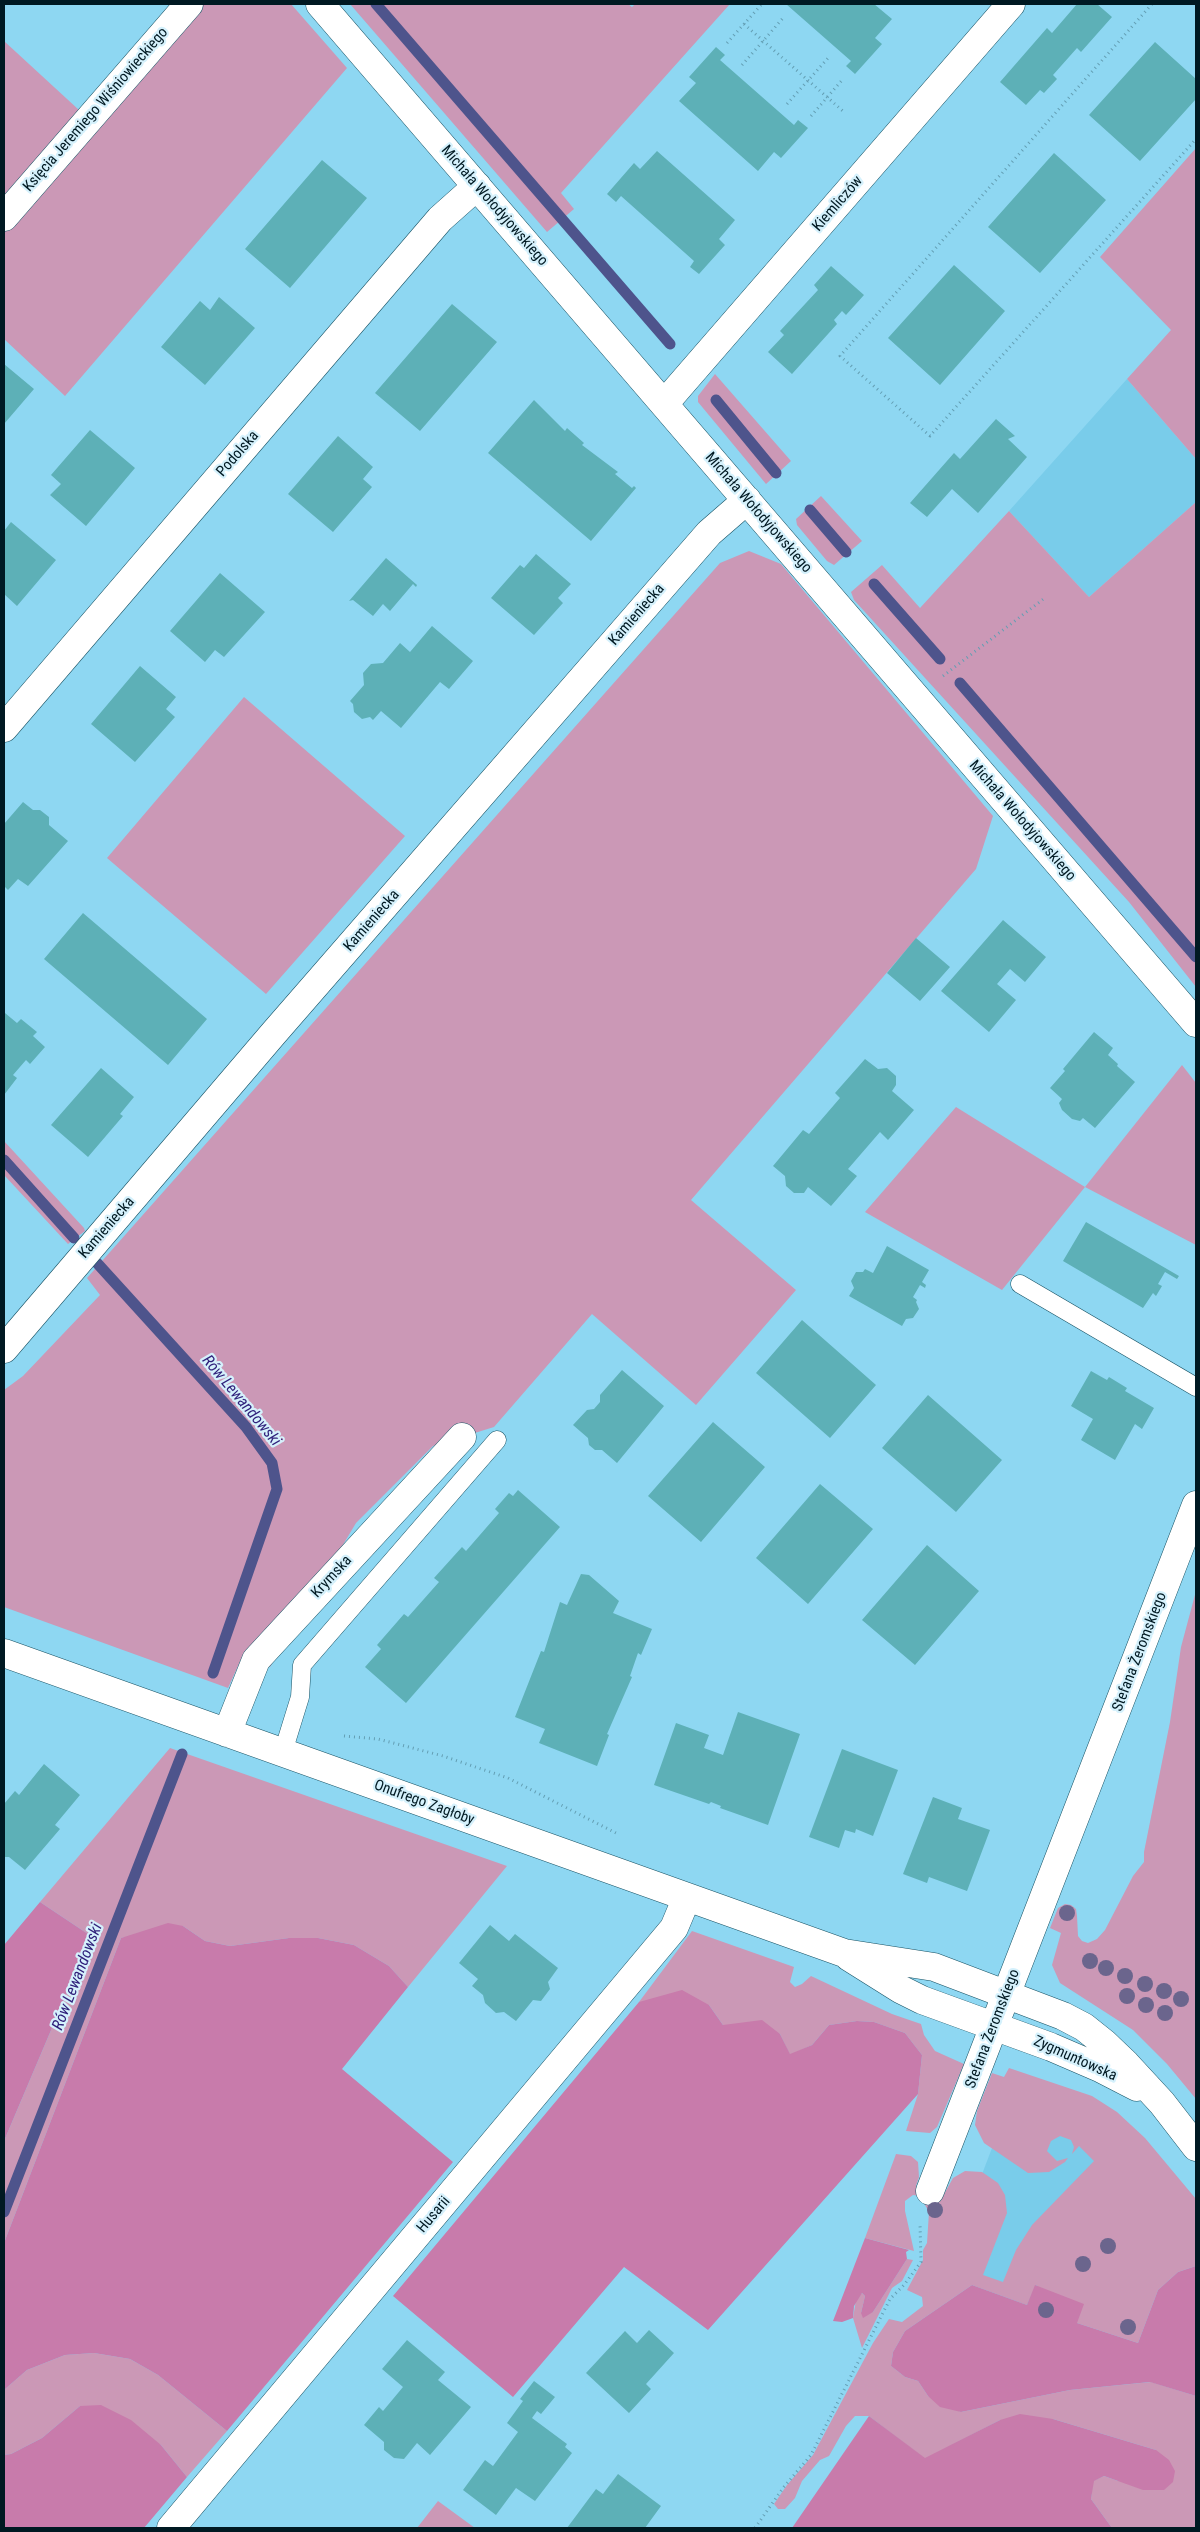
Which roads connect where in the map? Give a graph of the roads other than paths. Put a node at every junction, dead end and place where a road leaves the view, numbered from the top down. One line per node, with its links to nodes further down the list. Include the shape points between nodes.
1 (189, 4): 5 (street, Księcia Jeremiego Wiśniowieckiego)
2 (320, 4): 4 (street, Michała Wołodyjowskiego)
3 (1011, 4): 6 (street, Kiemliczów)
4 (477, 186): 6 (street, Michała Wołodyjowskiego); 8 (street, Podolska, via 440,218)
5 (4, 217)
6 (664, 404): 7 (street, Michała Wołodyjowskiego)
7 (747, 500): 9 (street, Michała Wołodyjowskiego); 11 (street, Kamieniecka, via 709,533)
8 (4, 728)
9 (1196, 1023)
10 (1020, 1284): 12 (lane)
11 (4, 1349)
12 (1196, 1387)
13 (462, 1437): 17 (street, Krymska, via 256,1660)
14 (497, 1440): 18 (lane, via 302,1665 300,1697)
15 (1196, 1505): 21 (street, Stefana Żeromskiego)
16 (4, 1653): 17 (street, Onufrego Zagłoby)
17 (227, 1733): 18 (street, Onufrego Zagłoby)
18 (287, 1740): 19 (street, Onufrego Zagłoby)
19 (688, 1897): 20 (street, Onufrego Zagłoby); 26 (street, Husarii, via 674,1928)
20 (844, 1953): 21 (street, Onufrego Zagłoby, via 920,1963); 22 (street, Onufrego Zagłoby, via 900,1989)
21 (1007, 1994): 22 (street, Stefana Żeromskiego); 23 (street, Zygmuntowska, via 1084,2027 1126,2064)
22 (994, 2026): 23 (street, Zygmuntowska, via 1094,2065); 25 (street, Stefana Żeromskiego)
23 (1154, 2096): 24 (street, Zygmuntowska)
24 (1196, 2147)
25 (930, 2191)
26 (172, 2528)

